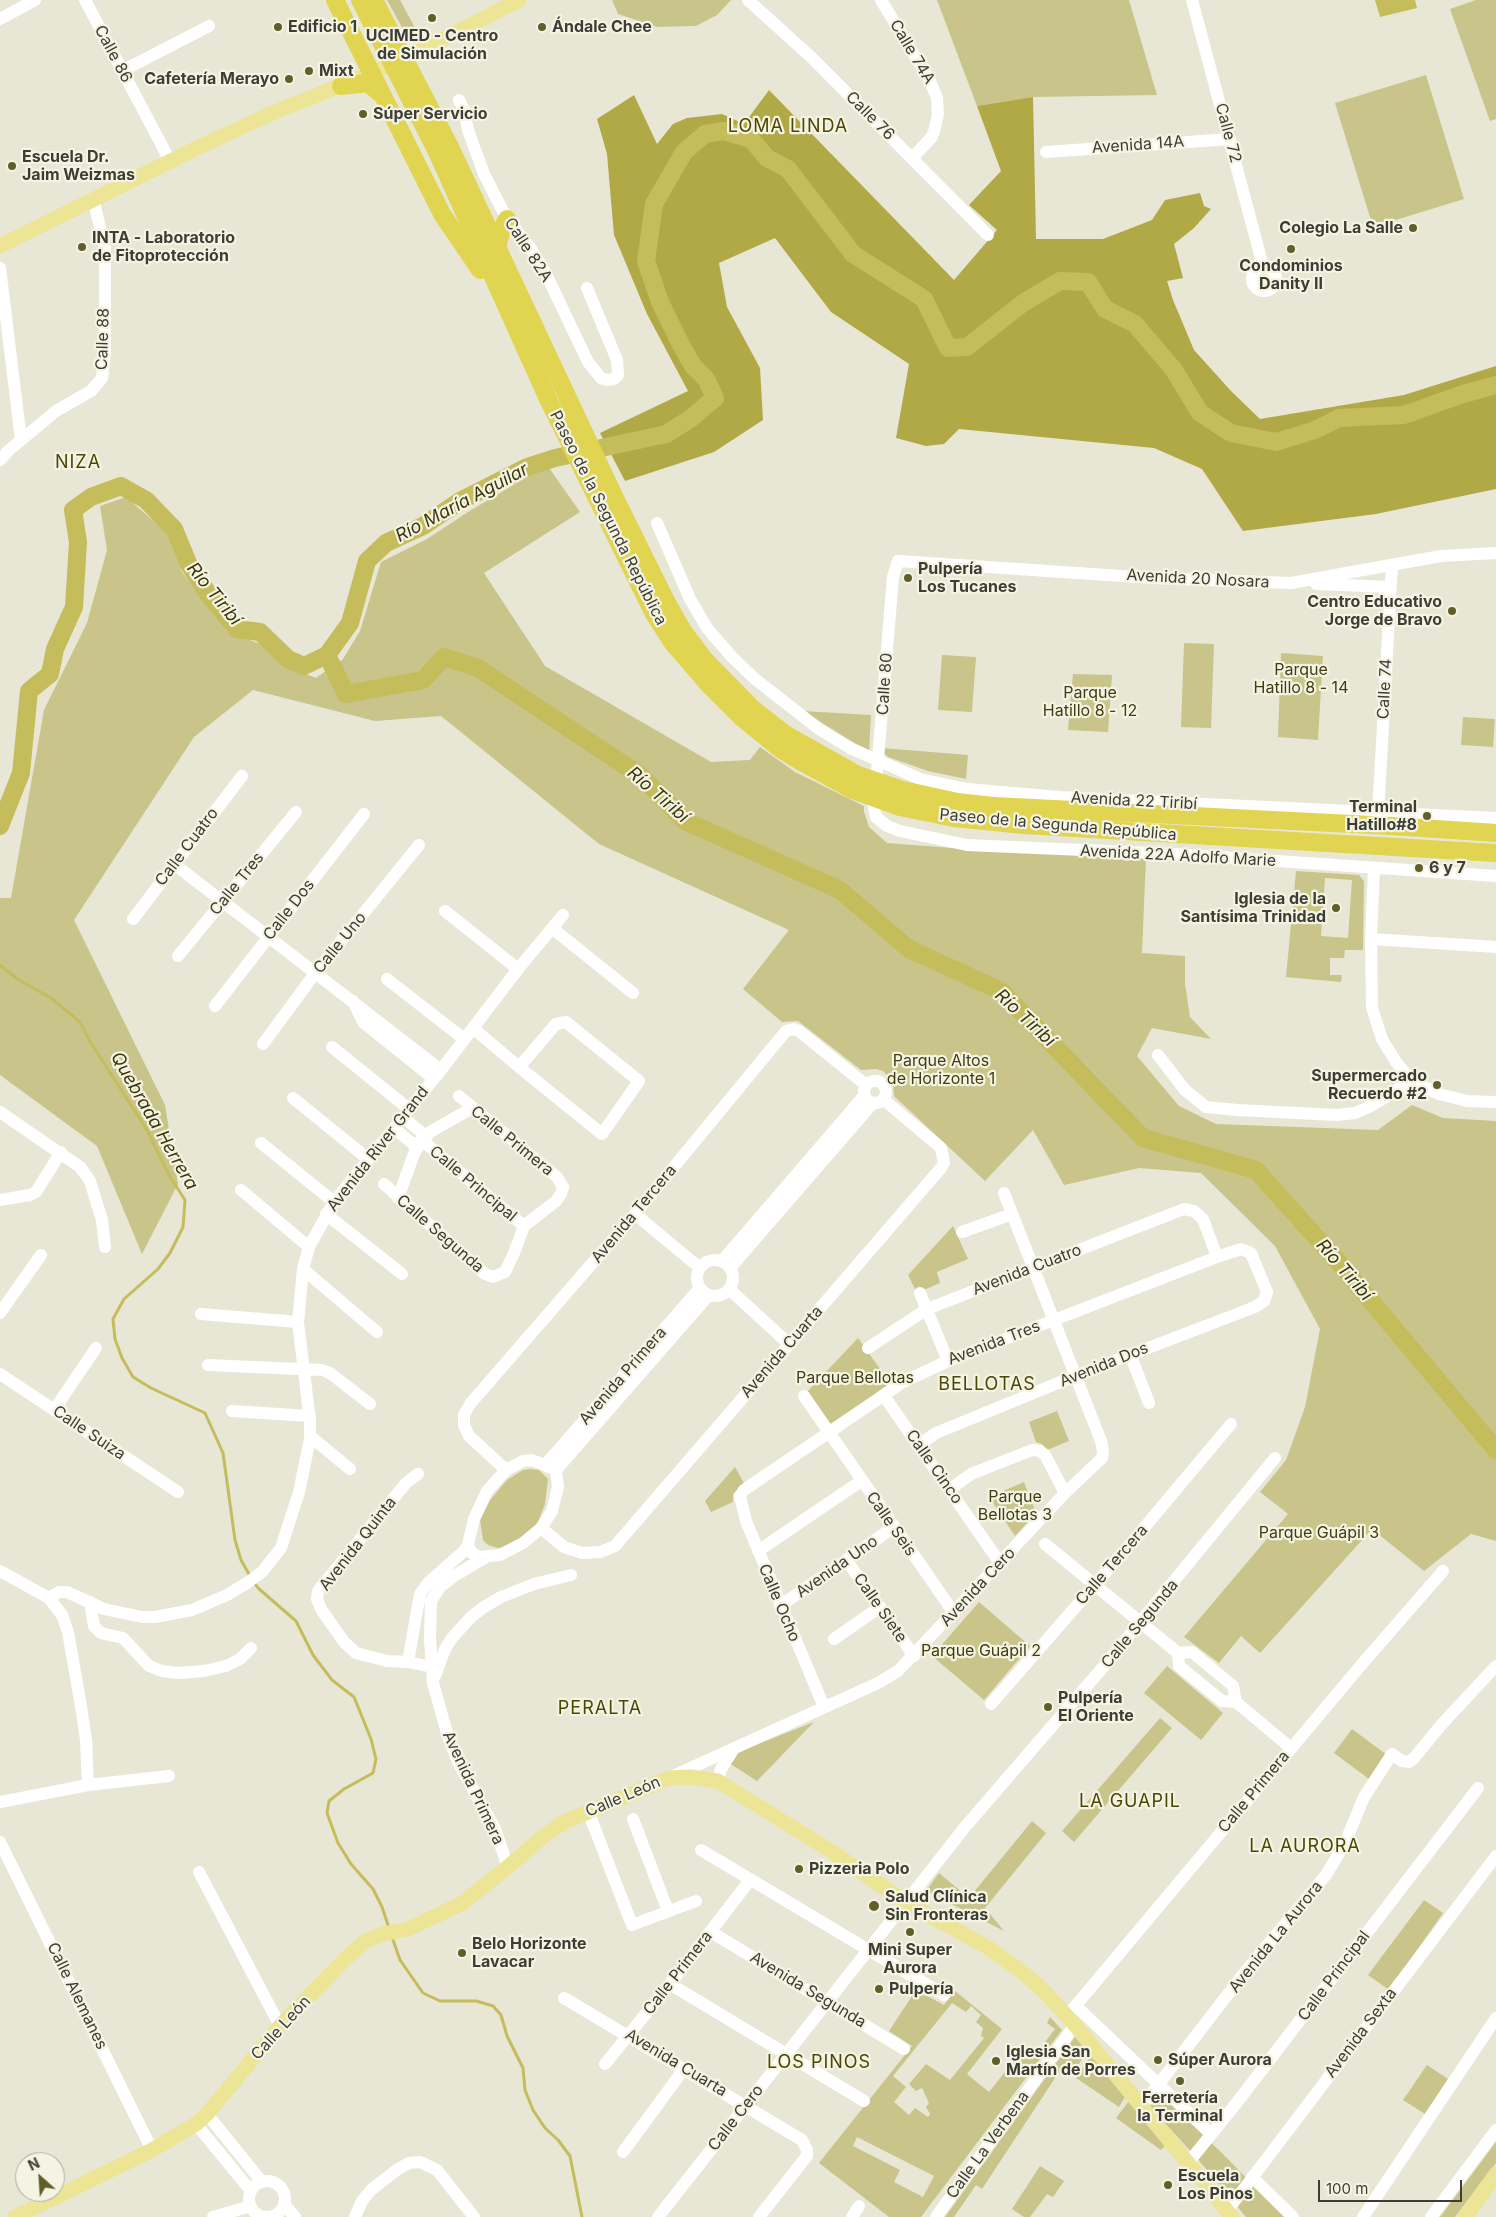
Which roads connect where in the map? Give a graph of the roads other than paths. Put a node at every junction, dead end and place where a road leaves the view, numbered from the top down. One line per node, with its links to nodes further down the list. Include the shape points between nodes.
1 (35, 0): 10 (street)
2 (85, 0): 12 (street, Calle 86)
3 (335, 0): 13 (highway)
4 (360, 0): 29 (highway, Paseo de la Segunda República, via 437,152)
5 (374, 0): 25 (highway, Paseo de la Segunda República, via 451,149)
6 (519, 0): 13 (main road)
7 (748, 0): 19 (street, Calle 76, via 811,57)
8 (881, 0): 19 (street, Calle 74A, via 937,98 934,132)
9 (1192, 0): 17 (street, Calle 72)
10 (0, 19)
11 (210, 26): 12 (street)
12 (122, 71): 20 (street, Calle 86)
13 (372, 73): 14 (main road); 15 (highway)
14 (341, 86): 15 (highway, via 368,83); 20 (main road, via 270,114)
15 (384, 98): 29 (highway, via 442,214)
16 (459, 100): 22 (street, Calle 82A, via 484,174)
17 (1230, 139): 18 (street, Avenida 14A); 26 (street, Calle 72)
18 (1046, 152)
19 (912, 158): 23 (street, Calle 76)
20 (170, 161): 21 (main road)
21 (94, 198): 24 (main road); 30 (street, Calle 88, via 105,249 102,378 91,391 56,411)
22 (508, 218): 25 (highway); 28 (street, Calle 82A, via 545,272 588,362 601,378 607,380 618,375 617,360)
23 (988, 235)
24 (0, 246)
25 (497, 248): 45 (highway, Paseo de la Segunda República, via 614,496 683,631 704,659 773,725 858,775 918,794 957,802)
26 (1263, 266)
27 (0, 268): 30 (street)
28 (587, 288)
29 (505, 304): 48 (highway, Paseo de la Segunda República, via 598,502 654,614 672,642 741,717 779,748 828,777 871,797 927,814 981,822)
30 (21, 440): 31 (street)
31 (3, 454)
32 (657, 523): 38 (street, Avenida 22 Tiribí, via 690,599 707,628 756,679 792,709 850,748)
33 (1496, 553): 35 (street, Avenida 20 Nosara, via 1441,556)
34 (898, 561): 36 (street, Avenida 20 Nosara, via 1152,578); 38 (street, Calle 80, via 893,577)
35 (1392, 565): 36 (street, Avenida 20 Nosara); 37 (street, Calle 74)
36 (1291, 583): 37 (street)
37 (1390, 586): 43 (street, Calle 74)
38 (878, 761): 40 (street, Calle 80); 43 (street, Avenida 22 Tiribí, via 920,780 966,789)
39 (242, 776): 49 (street, Calle Cuatro)
40 (874, 807): 50 (street, Avenida 22A Adolfo Marie, via 876,817 900,832 967,845 1175,854)
41 (296, 812): 52 (street, Calle Tres)
42 (364, 814): 57 (street, Calle Dos)
43 (1378, 814): 44 (street, Avenida 22 Tiribí); 45 (highway, via 1380,820)
44 (1496, 818)
45 (1392, 826): 46 (highway, Paseo de la Segunda República)
46 (1496, 833)
47 (419, 845): 62 (street, Calle Uno)
48 (1496, 853)
49 (174, 864): 52 (street); 55 (street, Calle Cuatro)
50 (1374, 868): 51 (street, Avenida 22A Adolfo Marie); 58 (street)
51 (1496, 876)
52 (223, 901): 57 (street); 60 (street, Calle Tres)
53 (445, 911): 61 (street)
54 (563, 915): 56 (street, Avenida River Grand)
55 (133, 919)
56 (552, 928): 61 (street, Avenida River Grand); 64 (street)
57 (268, 936): 62 (street); 65 (street, Calle Dos)
58 (1371, 938): 59 (street); 73 (street, via 1372,1008 1382,1039)
59 (1496, 947)
60 (178, 956)
61 (518, 969): 66 (street, Avenida River Grand)
62 (316, 972): 68 (street, Calle Uno); 72 (street)
63 (387, 979): 67 (street)
64 (632, 993)
65 (215, 1006)
66 (473, 1028): 67 (street, Avenida River Grand); 71 (street)
67 (464, 1039): 72 (street, Avenida River Grand)
68 (263, 1044)
69 (332, 1047): 80 (street, Calle Principal)
70 (1158, 1056): 73 (street, via 1185,1090 1206,1107 1337,1115 1356,1113)
71 (519, 1066): 71 (street, via 602,1134 640,1081 566,1022 556,1024)
72 (438, 1074): 80 (street, Avenida River Grand)
73 (1412, 1081): 77 (street, via 1439,1094 1467,1101)
74 (459, 1096): 78 (street, Calle Primera)
75 (872, 1096): 93 (street, Avenida Tercera, via 799,1031 792,1029 786,1032); 101 (street); 115 (street, Avenida Cuarta, via 941,1148 944,1162)
76 (293, 1098): 85 (street)
77 (1496, 1102)
78 (472, 1108): 82 (street, via 430,1132); 95 (street, Calle Primera, via 557,1177 563,1187 556,1201)
79 (0, 1112): 84 (street)
80 (406, 1113): 81 (street, Avenida River Grand); 82 (street, Calle Principal, via 422,1133)
81 (394, 1128): 82 (street, Calle Principal, via 413,1144); 85 (street, Avenida River Grand)
82 (423, 1141): 89 (street, via 412,1156); 95 (street, Calle Principal)
83 (261, 1143): 91 (street)
84 (61, 1152): 90 (street, via 36,1192); 97 (street, via 80,1167 90,1182 102,1220)
85 (368, 1159): 91 (street, Avenida River Grand)
86 (384, 1184): 89 (street, Calle Segunda)
87 (242, 1190): 98 (street)
88 (1004, 1193): 94 (street)
89 (398, 1198): 95 (street, Calle Segunda, via 485,1274 493,1277 509,1266)
90 (0, 1200)
91 (334, 1202): 92 (street, Avenida River Grand)
92 (326, 1214): 98 (street, Avenida River Grand); 105 (street)
93 (635, 1214): 103 (street); 138 (street, Avenida Tercera, via 470,1404 464,1416 469,1436)
94 (1012, 1214): 96 (street); 102 (street)
95 (524, 1226)
96 (962, 1232)
97 (105, 1246)
98 (309, 1247): 104 (street, Avenida River Grand)
99 (41, 1255): 110 (street)
100 (1217, 1257): 102 (street, Avenida Cuatro, via 1202,1219 1194,1211 1184,1209); 112 (street, Avenida Tres); 118 (street, Avenida Dos, via 1241,1249 1251,1253 1267,1292 1264,1301)
101 (726, 1265): 103 (street, via 714,1260); 106 (street, via 733,1275)
102 (1033, 1267): 109 (street, Avenida Cuatro); 112 (street)
103 (700, 1268): 107 (street, via 698,1282)
104 (303, 1269): 113 (street, Avenida River Grand); 114 (street)
105 (402, 1274)
106 (729, 1289): 107 (street, via 723,1294); 115 (street)
107 (705, 1291): 136 (street, Avenida Primera)
108 (920, 1293): 109 (street)
109 (927, 1309): 117 (street, Avenida Cuatro); 119 (street)
110 (0, 1313)
111 (201, 1314): 113 (street)
112 (1054, 1320): 119 (street, Avenida Tres); 123 (street)
113 (298, 1322): 121 (street, Avenida River Grand)
114 (377, 1332)
115 (789, 1344): 145 (street, Avenida Cuarta, via 615,1546 600,1552 582,1553 564,1548)
116 (96, 1348): 128 (street)
117 (868, 1348)
118 (1130, 1354): 123 (street, Avenida Dos); 126 (street)
119 (948, 1361): 125 (street, Avenida Tres, via 903,1382)
120 (208, 1365): 121 (street)
121 (303, 1370): 127 (street, via 330,1373); 130 (street, Avenida River Grand)
122 (0, 1374): 128 (street, Calle Suiza)
123 (1075, 1376): 134 (street, Avenida Dos, via 936,1433); 143 (street, Avenida Cero, via 1103,1451 1102,1458)
124 (804, 1396): 132 (street, Calle Seis)
125 (884, 1396): 132 (street, Avenida Tres); 134 (street, Calle Cinco)
126 (1149, 1403)
127 (370, 1404)
128 (54, 1410): 142 (street, Calle Suiza)
129 (232, 1411): 130 (street)
130 (310, 1416): 133 (street, Avenida River Grand)
131 (1231, 1424): 156 (street, Calle Tercera)
132 (829, 1433): 140 (street, Calle Seis); 144 (street, Avenida Tres, via 744,1490)
133 (310, 1436): 137 (street); 158 (street, Avenida River Grand, via 286,1536 262,1572 227,1595 192,1610 155,1617 128,1615)
134 (919, 1445): 141 (street, Calle Cinco)
135 (1275, 1458): 162 (street, Calle Segunda)
136 (551, 1467): 138 (street, via 532,1460); 145 (street, Avenida Primera, via 558,1477 557,1497)
137 (350, 1470)
138 (506, 1470): 148 (street, via 480,1505)
139 (418, 1474): 169 (street, Avenida Quinta, via 406,1483 318,1591 321,1608 344,1642 356,1653)
140 (861, 1481): 146 (street, Calle Seis); 149 (street)
141 (949, 1490): 143 (street, via 971,1474 1032,1450 1045,1455); 152 (street, Calle Cinco)
142 (178, 1492)
143 (1065, 1493): 152 (street, Avenida Cero)
144 (740, 1496): 149 (street, Calle Ocho)
145 (541, 1528): 150 (street, Avenida Primera, via 513,1549)
146 (894, 1528): 151 (street, Avenida Uno); 161 (street, Calle Seis)
147 (1045, 1544): 156 (street)
148 (468, 1545): 150 (street, via 478,1557); 163 (street, via 420,1594)
149 (758, 1551): 159 (street, Calle Ocho)
150 (486, 1557): 164 (street, Avenida Primera, via 440,1587 431,1601)
151 (847, 1561): 159 (street, Avenida Uno); 160 (street, Calle Siete)
152 (1000, 1563): 161 (street, Avenida Cero)
153 (1443, 1571): 177 (street, Calle Primera)
154 (0, 1572): 157 (street)
155 (571, 1575): 173 (street, via 500,1597 471,1617 445,1649)
156 (1095, 1585): 162 (street); 175 (street, Calle Tercera)
157 (49, 1598): 158 (street, Avenida River Grand, via 59,1592 67,1592); 182 (street, via 62,1616 68,1632 86,1740)
158 (90, 1602): 166 (street, via 94,1626 102,1633 122,1638 148,1666 162,1671 204,1671 226,1666 240,1660)
159 (780, 1606): 176 (street, Calle Ocho)
160 (880, 1607): 165 (street); 168 (street, Calle Siete)
161 (954, 1613): 168 (street, Avenida Cero)
162 (1141, 1621): 167 (street); 194 (street, Calle Segunda)
163 (413, 1638): 164 (street); 169 (street, via 392,1656); 170 (street)
164 (430, 1639): 172 (street, Avenida Primera)
165 (834, 1639)
166 (251, 1648)
167 (1178, 1653): 174 (street, via 1179,1666 1222,1701); 174 (street, via 1192,1652 1233,1686)
168 (914, 1656): 176 (street, Avenida Cero, via 878,1683)
169 (372, 1658): 170 (street, Avenida Quinta)
170 (408, 1662): 172 (street, Avenida Quinta)
171 (1496, 1666): 210 (street, Avenida La Aurora, via 1414,1758 1402,1762 1392,1754 1364,1797 1345,1843 1326,1875 1249,1967)
172 (432, 1667): 173 (street, Avenida Primera)
173 (433, 1684): 190 (street, Avenida Primera, via 449,1740 494,1829)
174 (1236, 1702): 177 (street)
175 (991, 1704)
176 (824, 1707): 178 (street, Avenida Cero)
177 (1291, 1748): 202 (street, Calle Primera)
178 (733, 1750): 180 (street, Avenida Cero); 181 (street)
179 (169, 1776): 182 (street)
180 (669, 1778): 181 (main road, Calle León, via 702,1777); 185 (main road, Calle León)
181 (718, 1781): 194 (main road, Calle León, via 834,1853)
182 (88, 1785): 184 (street)
183 (1478, 1788): 216 (street, Calle Principal)
184 (0, 1802)
185 (588, 1811): 190 (main road, Calle León, via 541,1838); 195 (street, via 632,1925)
186 (633, 1819): 195 (street)
187 (0, 1842): 217 (street, Calle Alemanes)
188 (701, 1850): 192 (street)
189 (1496, 1856): 221 (street, Avenida Sexta)
190 (508, 1867): 204 (main road, Calle León, via 461,1904 408,1929 365,1941)
191 (199, 1872): 204 (street)
192 (750, 1880): 196 (street, Calle Primera); 197 (street)
193 (696, 1901): 195 (street)
194 (905, 1902): 197 (street, Calle Cero); 202 (main road, Calle León, via 987,1947)
195 (668, 1912)
196 (711, 1932): 198 (street, Calle Primera); 201 (street, Avenida Segunda)
197 (868, 1949): 199 (street); 201 (street, Calle Cero)
198 (670, 1984): 205 (street, Calle Primera); 207 (street)
199 (944, 1995)
200 (564, 1998): 205 (street, Avenida Cuarta)
201 (828, 2002): 206 (street, Avenida Segunda); 207 (street, Calle Cero)
202 (1073, 2016): 210 (street); 213 (main road, Calle León); 236 (street, Calle La Verbena)
203 (1496, 2018): 238 (street)
204 (280, 2026): 214 (main road, Calle León)
205 (628, 2035): 208 (street, Calle Primera); 209 (street, Avenida Cuarta)
206 (904, 2049)
207 (786, 2054): 211 (street); 212 (street, Calle Cero)
208 (605, 2064)
209 (684, 2069): 212 (street, Avenida Cuarta); 218 (street)
210 (1159, 2085): 213 (street, Avenida La Aurora); 216 (street)
211 (864, 2101)
212 (746, 2105): 233 (street, Calle Cero); 234 (street, Avenida Cuarta, via 802,2140 808,2150 805,2160)
213 (1141, 2107): 219 (main road, Calle León)
214 (201, 2119): 217 (main road, Calle León); 222 (street); 223 (street)
215 (1496, 2130): 239 (street)
216 (1211, 2134): 219 (street, Calle Principal)
217 (152, 2150): 228 (main road, Calle León)
218 (623, 2152)
219 (1188, 2162): 227 (main road, Calle León)
220 (1496, 2174): 240 (main road)
221 (1252, 2177): 227 (street, Avenida Sexta); 237 (street)
222 (262, 2182): 223 (street); 224 (street, via 278,2184 284,2194)
223 (251, 2191): 225 (street)
224 (284, 2204): 225 (street, via 281,2210 270,2216 259,2214); 230 (street)
225 (250, 2206): 229 (street)
226 (859, 2206): 235 (street)
227 (1229, 2214)
228 (15, 2217)
229 (212, 2217)
230 (295, 2217)
231 (355, 2217): 232 (street, via 370,2190 398,2169 420,2162 436,2170)
232 (474, 2217)
233 (658, 2217)
234 (759, 2217)
235 (852, 2217)
236 (936, 2217)
237 (1292, 2217)
238 (1363, 2217)
239 (1431, 2217)
240 (1465, 2217)

